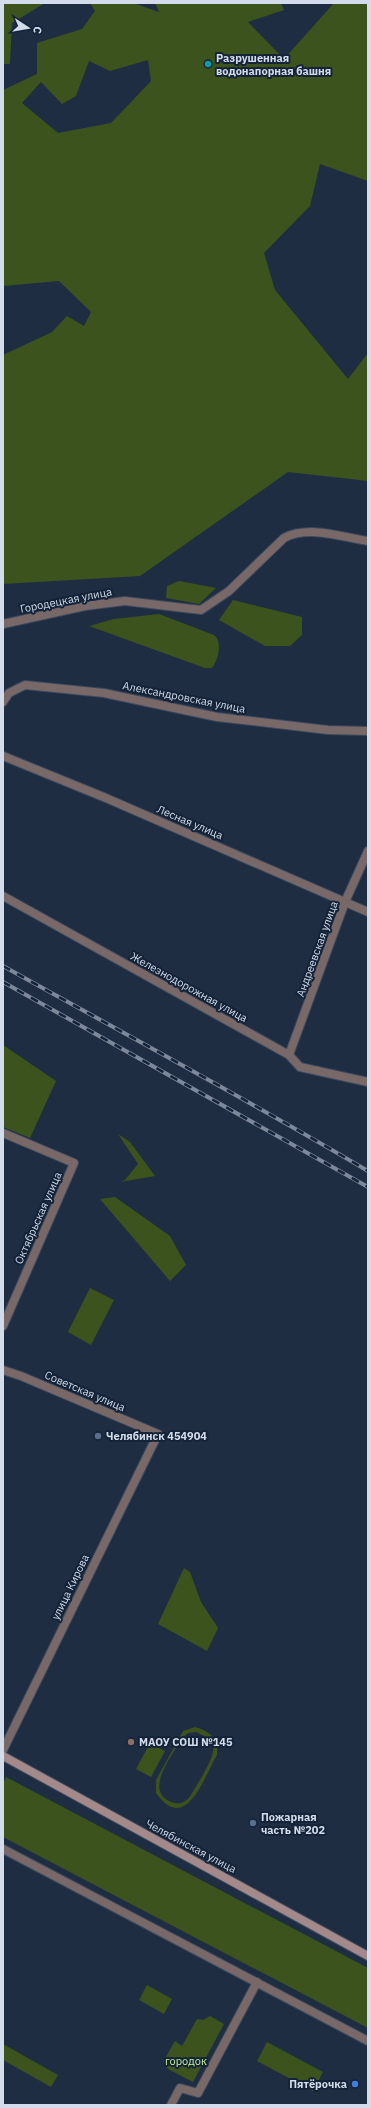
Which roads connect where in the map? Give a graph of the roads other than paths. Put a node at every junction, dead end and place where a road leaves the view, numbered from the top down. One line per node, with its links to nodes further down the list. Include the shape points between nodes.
1 (368, 541): 2 (street, Городецкая улица, via 306,531 294,533 284,538 229,591 200,610 125,601 85,606)
2 (3, 624)
3 (3, 702): 4 (street, Александровская улица, via 9,693 25,685 104,693 217,717 328,730)
4 (368, 731)
5 (3, 756): 8 (street, Лесная улица)
6 (368, 851): 8 (street, Андреевская улица)
7 (3, 896): 10 (street, Железнодорожная улица)
8 (346, 902): 9 (street, Лесная улица); 10 (street, Андреевская улица)
9 (368, 912)
10 (290, 1055): 11 (street, Железнодорожная улица, via 300,1067)
11 (368, 1082)
12 (3, 1133): 13 (street, Октябрьская улица, via 74,1163)
13 (3, 1326)
14 (3, 1370): 15 (street, Советская улица)
15 (158, 1434): 16 (street, улица Кирова)
16 (3, 1750)
17 (3, 1756): 19 (street, Челябинская улица)
18 (3, 1849): 20 (street)
19 (368, 1956)
20 (257, 1982): 21 (street); 22 (street, via 198,2093 180,2088)
21 (368, 2041)
22 (171, 2105)

